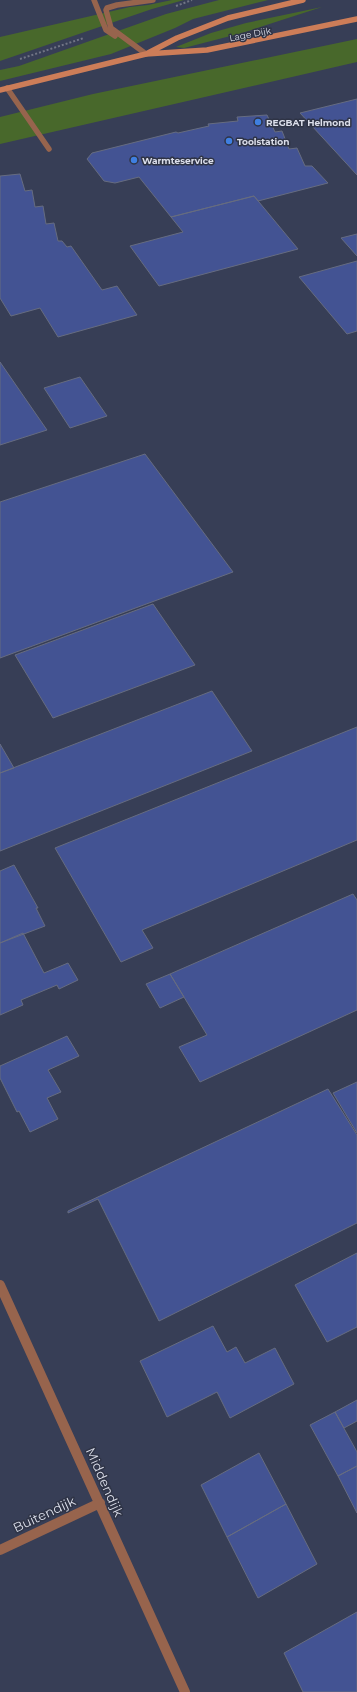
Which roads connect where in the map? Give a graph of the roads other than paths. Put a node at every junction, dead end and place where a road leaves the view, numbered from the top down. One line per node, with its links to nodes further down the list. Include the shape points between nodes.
1 (94, 0): 5 (street, via 106,30)
2 (153, 0): 5 (street, via 117,5 106,10 111,28)
3 (302, 0): 5 (main road, Lage Dijk, via 228,18 176,38)
4 (357, 19): 5 (main road, Lage Dijk, via 207,50)
5 (146, 54): 6 (main road, Lage Dijk)
6 (7, 88): 7 (main road, Lage Dijk); 8 (street)
7 (0, 90)
8 (49, 149)
9 (0, 1285): 10 (street, Middendijk)
10 (100, 1503): 11 (street, Buitendijk); 12 (street, Middendijk)
11 (0, 1550)
12 (185, 1692)

